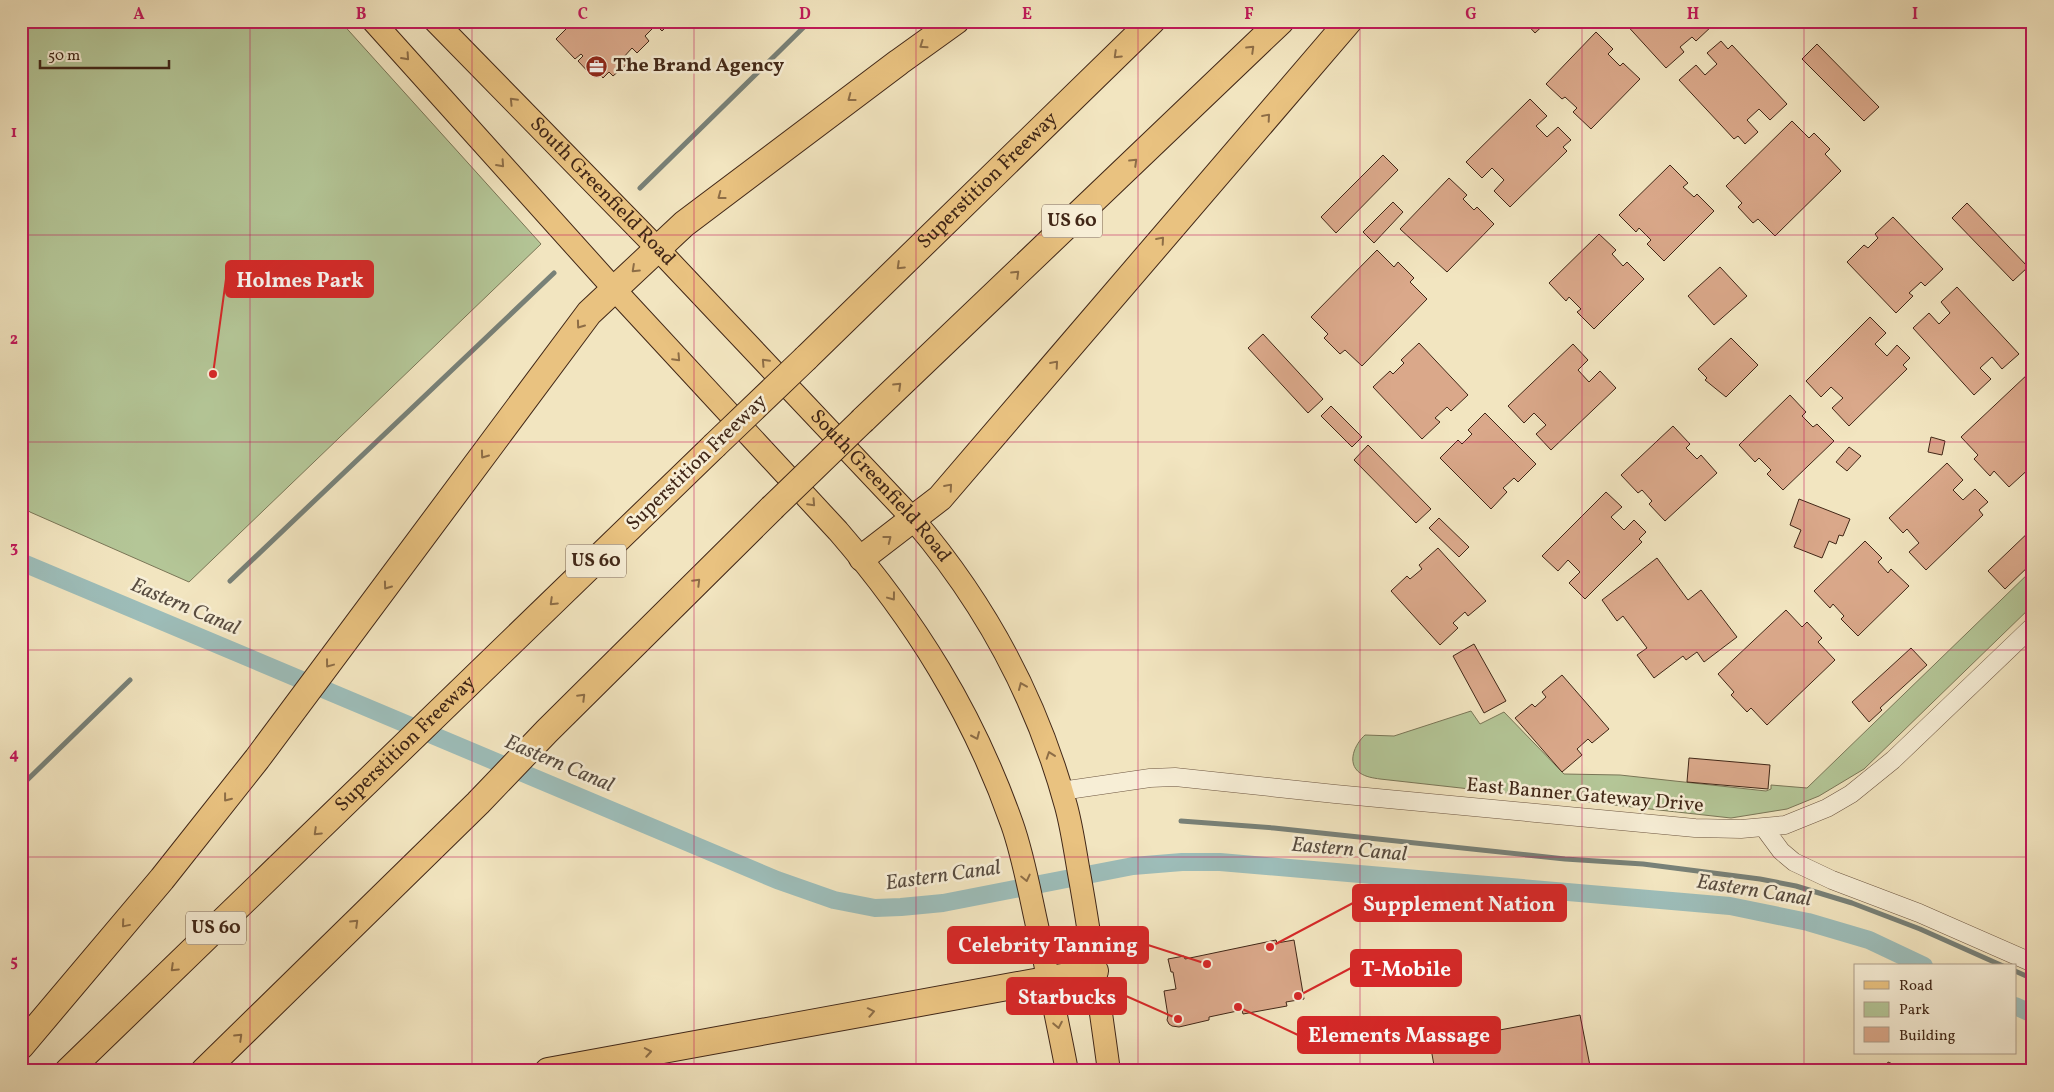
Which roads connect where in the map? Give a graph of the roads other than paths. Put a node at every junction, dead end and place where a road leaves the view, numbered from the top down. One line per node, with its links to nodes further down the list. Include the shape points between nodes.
1 (373, 21): 8 (main road, one-way to 8)
2 (435, 21): 7 (main road, South Greenfield Road, one-way to 2)
3 (956, 21): 7 (highway, one-way to 7, via 692,218)
4 (1152, 21): 18 (highway, Superstition Freeway / US 60, one-way to 18, bridge)
5 (1281, 21): 19 (highway, US 60, one-way to 5, bridge, via 478,803 772,508)
6 (1349, 21): 9 (highway, one-way to 6, via 940,498)
7 (657, 248): 8 (highway, one-way to 8); 9 (main road, South Greenfield Road, one-way to 7)
8 (614, 289): 10 (main road, one-way to 10); 17 (highway, one-way to 17, via 589,313 257,759 162,880)
9 (913, 519): 10 (highway, one-way to 9); 12 (main road, South Greenfield Road, one-way to 9, via 1042,730 1016,671 966,587)
10 (862, 558): 16 (main road, one-way to 16, via 906,615 974,731 1019,847)
11 (2033, 626): 13 (street, East Banner Gateway Drive, via 1871,779 1827,808 1803,819)
12 (1061, 791): 13 (street, East Banner Gateway Drive, via 1175,777 1695,828); 15 (main road, South Greenfield Road, via 1073,839)
13 (1764, 828): 14 (street, via 1794,862)
14 (2033, 963)
15 (1095, 971): 16 (highway); 22 (main road, South Greenfield Road)
16 (1048, 980): 20 (highway, one-way to 16); 21 (main road, one-way to 21)
17 (21, 1046)
18 (68, 1071)
19 (204, 1071)
20 (548, 1071)
21 (1067, 1071)
22 (1109, 1071)

